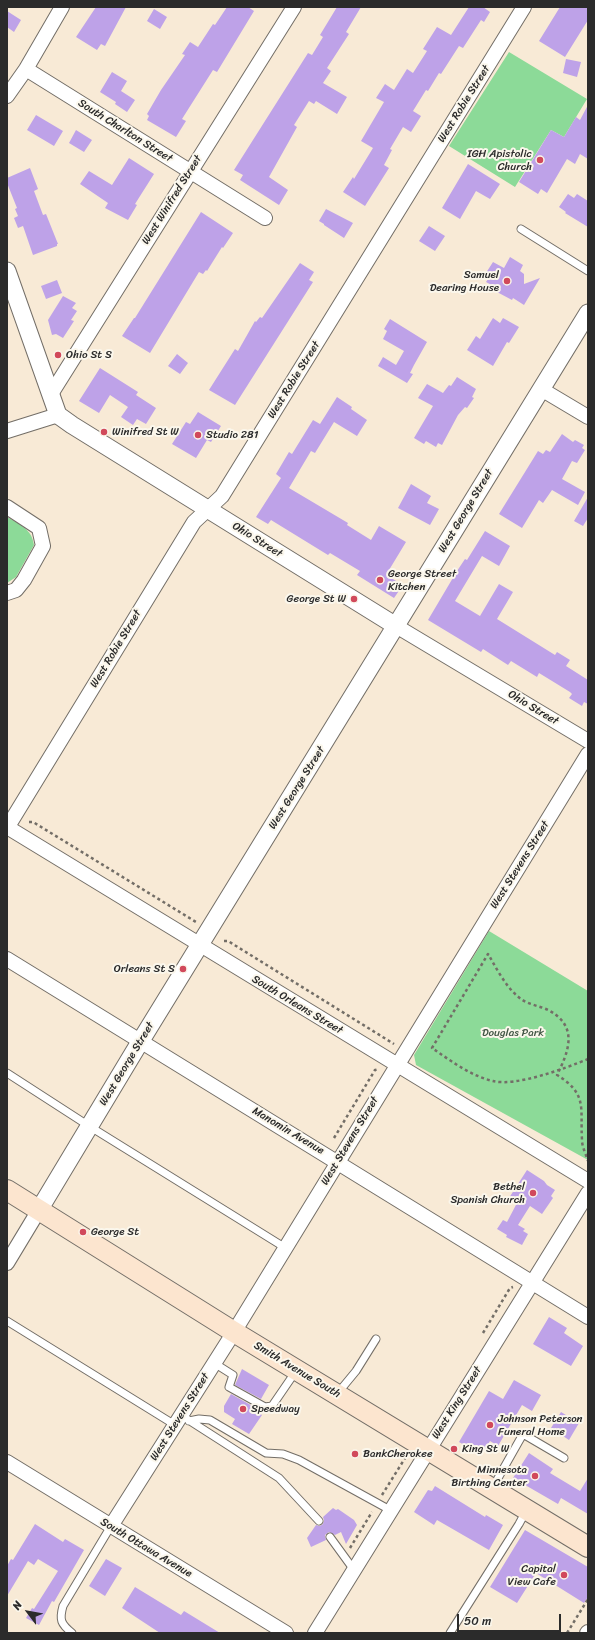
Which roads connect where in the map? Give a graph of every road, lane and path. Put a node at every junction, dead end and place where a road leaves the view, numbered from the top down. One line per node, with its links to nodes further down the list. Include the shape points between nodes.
1 (62, 7): 4 (street)
2 (294, 7): 6 (street, West Winifred Street)
3 (524, 7): 18 (street, West Robie Street, via 222,496)
4 (26, 69): 5 (street); 6 (street, South Charlton Street)
5 (7, 96)
6 (191, 171): 7 (street, South Charlton Street); 13 (street, West Winifred Street)
7 (265, 218)
8 (521, 229): 10 (lane)
9 (7, 271): 13 (street)
10 (588, 271)
11 (588, 313): 12 (street, West George Street)
12 (541, 389): 15 (street); 20 (street, West George Street)
13 (51, 394): 14 (street)
14 (58, 415): 16 (street); 18 (street, Ohio Street)
15 (588, 418)
16 (7, 431)
17 (7, 507): 19 (street, via 39,528 43,546 24,580 16,590)
18 (208, 510): 20 (street, Ohio Street); 24 (street, West Robie Street, via 194,522)
19 (7, 593)
20 (396, 626): 21 (street, Ohio Street); 27 (street, West George Street)
21 (588, 742)
22 (588, 754): 32 (street, West Stevens Street)
23 (29, 822): 25 (path, via 33,822 198,923)
24 (7, 827): 27 (street, South Orleans Street)
25 (199, 926)
26 (224, 941): 30 (path, via 228,941 394,1043)
27 (200, 945): 29 (street, West George Street); 32 (street, South Orleans Street)
28 (7, 959): 29 (street, Manomin Avenue)
29 (140, 1042): 36 (street, West George Street); 39 (street, Manomin Avenue)
30 (395, 1046)
31 (588, 1059): 34 (path)
32 (396, 1065): 39 (street, West Stevens Street); 40 (street, South Orleans Street)
33 (380, 1069): 37 (path, via 375,1070)
34 (560, 1069): 34 (path, via 569,1046 564,1022 551,1011 522,999 510,988 488,954 432,1048 466,1070 495,1082 511,1082); 38 (path, via 557,1075 574,1086 579,1094 582,1142)
35 (7, 1073): 36 (lane)
36 (89, 1126): 43 (street, West George Street); 44 (lane)
37 (334, 1138)
38 (588, 1161)
39 (338, 1162): 44 (street, West Stevens Street); 46 (street, Manomin Avenue)
40 (588, 1181)
41 (7, 1190): 43 (main road, Smith Avenue South)
42 (588, 1193): 46 (street, West King Street)
43 (39, 1210): 45 (street, West George Street); 49 (main road, Smith Avenue South)
44 (284, 1247): 49 (street, West Stevens Street)
45 (7, 1263)
46 (533, 1284): 47 (street, Manomin Avenue); 55 (street, West King Street)
47 (588, 1317)
48 (7, 1321): 54 (lane)
49 (234, 1332): 51 (street, West Stevens Street); 52 (main road, Smith Avenue South)
50 (376, 1339): 53 (lane, via 356,1371)
51 (214, 1363): 52 (lane, via 233,1375 229,1387 265,1407 272,1406); 54 (street, West Stevens Street)
52 (297, 1370): 53 (main road, Smith Avenue South)
53 (337, 1394): 55 (main road, Smith Avenue South)
54 (182, 1420): 59 (lane, via 210,1420 266,1453 283,1454 299,1460); 62 (lane, via 279,1478); 63 (street, West Stevens Street)
55 (419, 1452): 58 (main road, Smith Avenue South); 59 (path, via 407,1455); 61 (street, West King Street)
56 (564, 1458): 58 (lane, via 523,1434)
57 (7, 1462): 63 (street, South Ottawa Avenue)
58 (492, 1487): 60 (main road, Smith Avenue South)
59 (377, 1503): 61 (lane); 66 (path)
60 (527, 1509): 65 (main road, Smith Avenue South); 72 (lane)
61 (390, 1510): 67 (street, West King Street)
62 (319, 1521)
63 (111, 1526): 69 (lane, via 63,1606 60,1616 64,1627); 70 (street, South Ottawa Avenue)
64 (330, 1537): 66 (lane)
65 (588, 1547)
66 (344, 1556): 67 (lane)
67 (354, 1570): 71 (street, West King Street)
68 (588, 1599): 73 (path)
69 (72, 1633)
70 (286, 1633)
71 (315, 1633)
72 (450, 1633)
73 (567, 1633)

